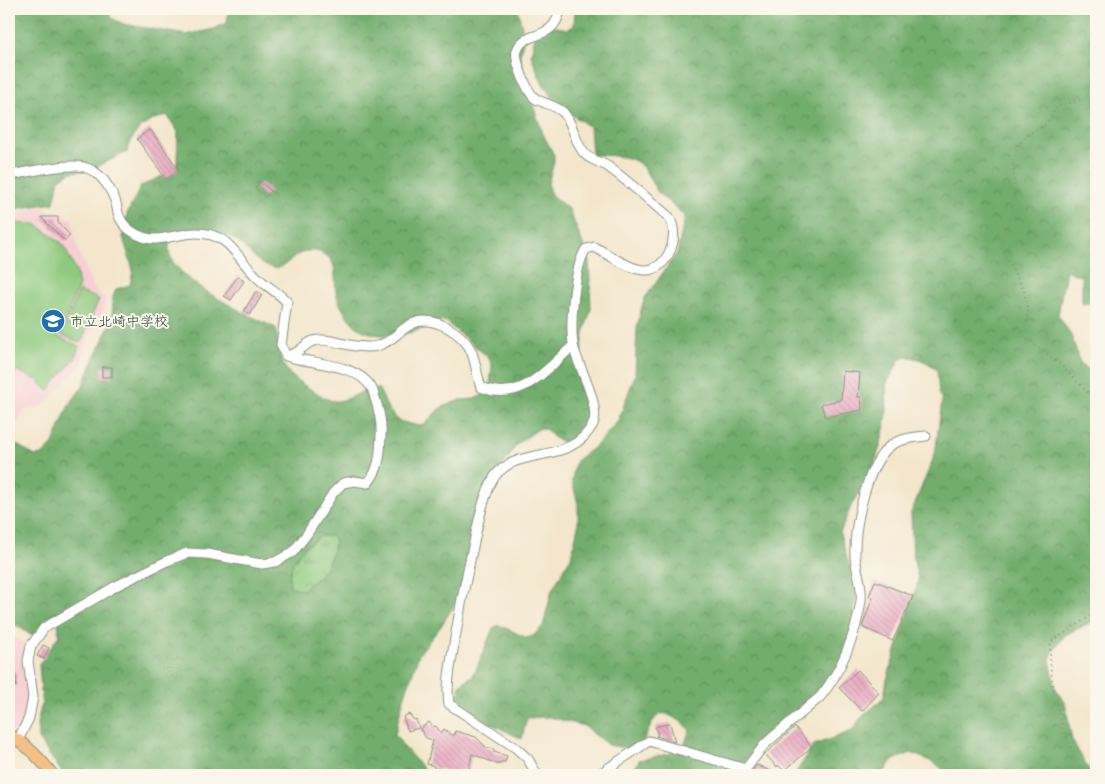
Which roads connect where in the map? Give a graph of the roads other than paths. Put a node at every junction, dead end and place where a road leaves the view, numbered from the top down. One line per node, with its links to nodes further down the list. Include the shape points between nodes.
1 (560, 9): 3 (street, via 552,28 522,42 517,49 516,56 529,93 564,113 584,154 607,167 669,218 674,236 666,258 658,267 646,271 594,248 586,249 580,257 573,294)
2 (9, 175): 4 (street, via 61,167 91,169 105,182 115,200 120,219 131,232 144,238 193,233 220,238 232,246 260,280 287,302 281,345)
3 (574, 346): 4 (street, via 532,382 505,392 492,392 481,387 472,353 463,340 439,323 428,321 415,322 380,346 365,348 312,341 297,353); 9 (street, via 594,406 593,424 574,444 515,462 496,474 480,518 463,592 447,693 449,704 516,748 528,759)
4 (286, 356): 6 (street, via 344,368 371,387 382,427 376,473 368,483 343,483 293,552 275,562 262,564 187,553 116,586 44,628 31,646 28,661 33,697 29,718)
5 (926, 436): 7 (street, via 892,444 878,462 870,480 864,496 855,552 861,600 855,626 838,668 820,697 765,744)
6 (14, 738): 8 (main road, via 41,760)
7 (743, 772): 10 (street, via 649,741)
8 (53, 775)
9 (537, 775)
10 (598, 775)

